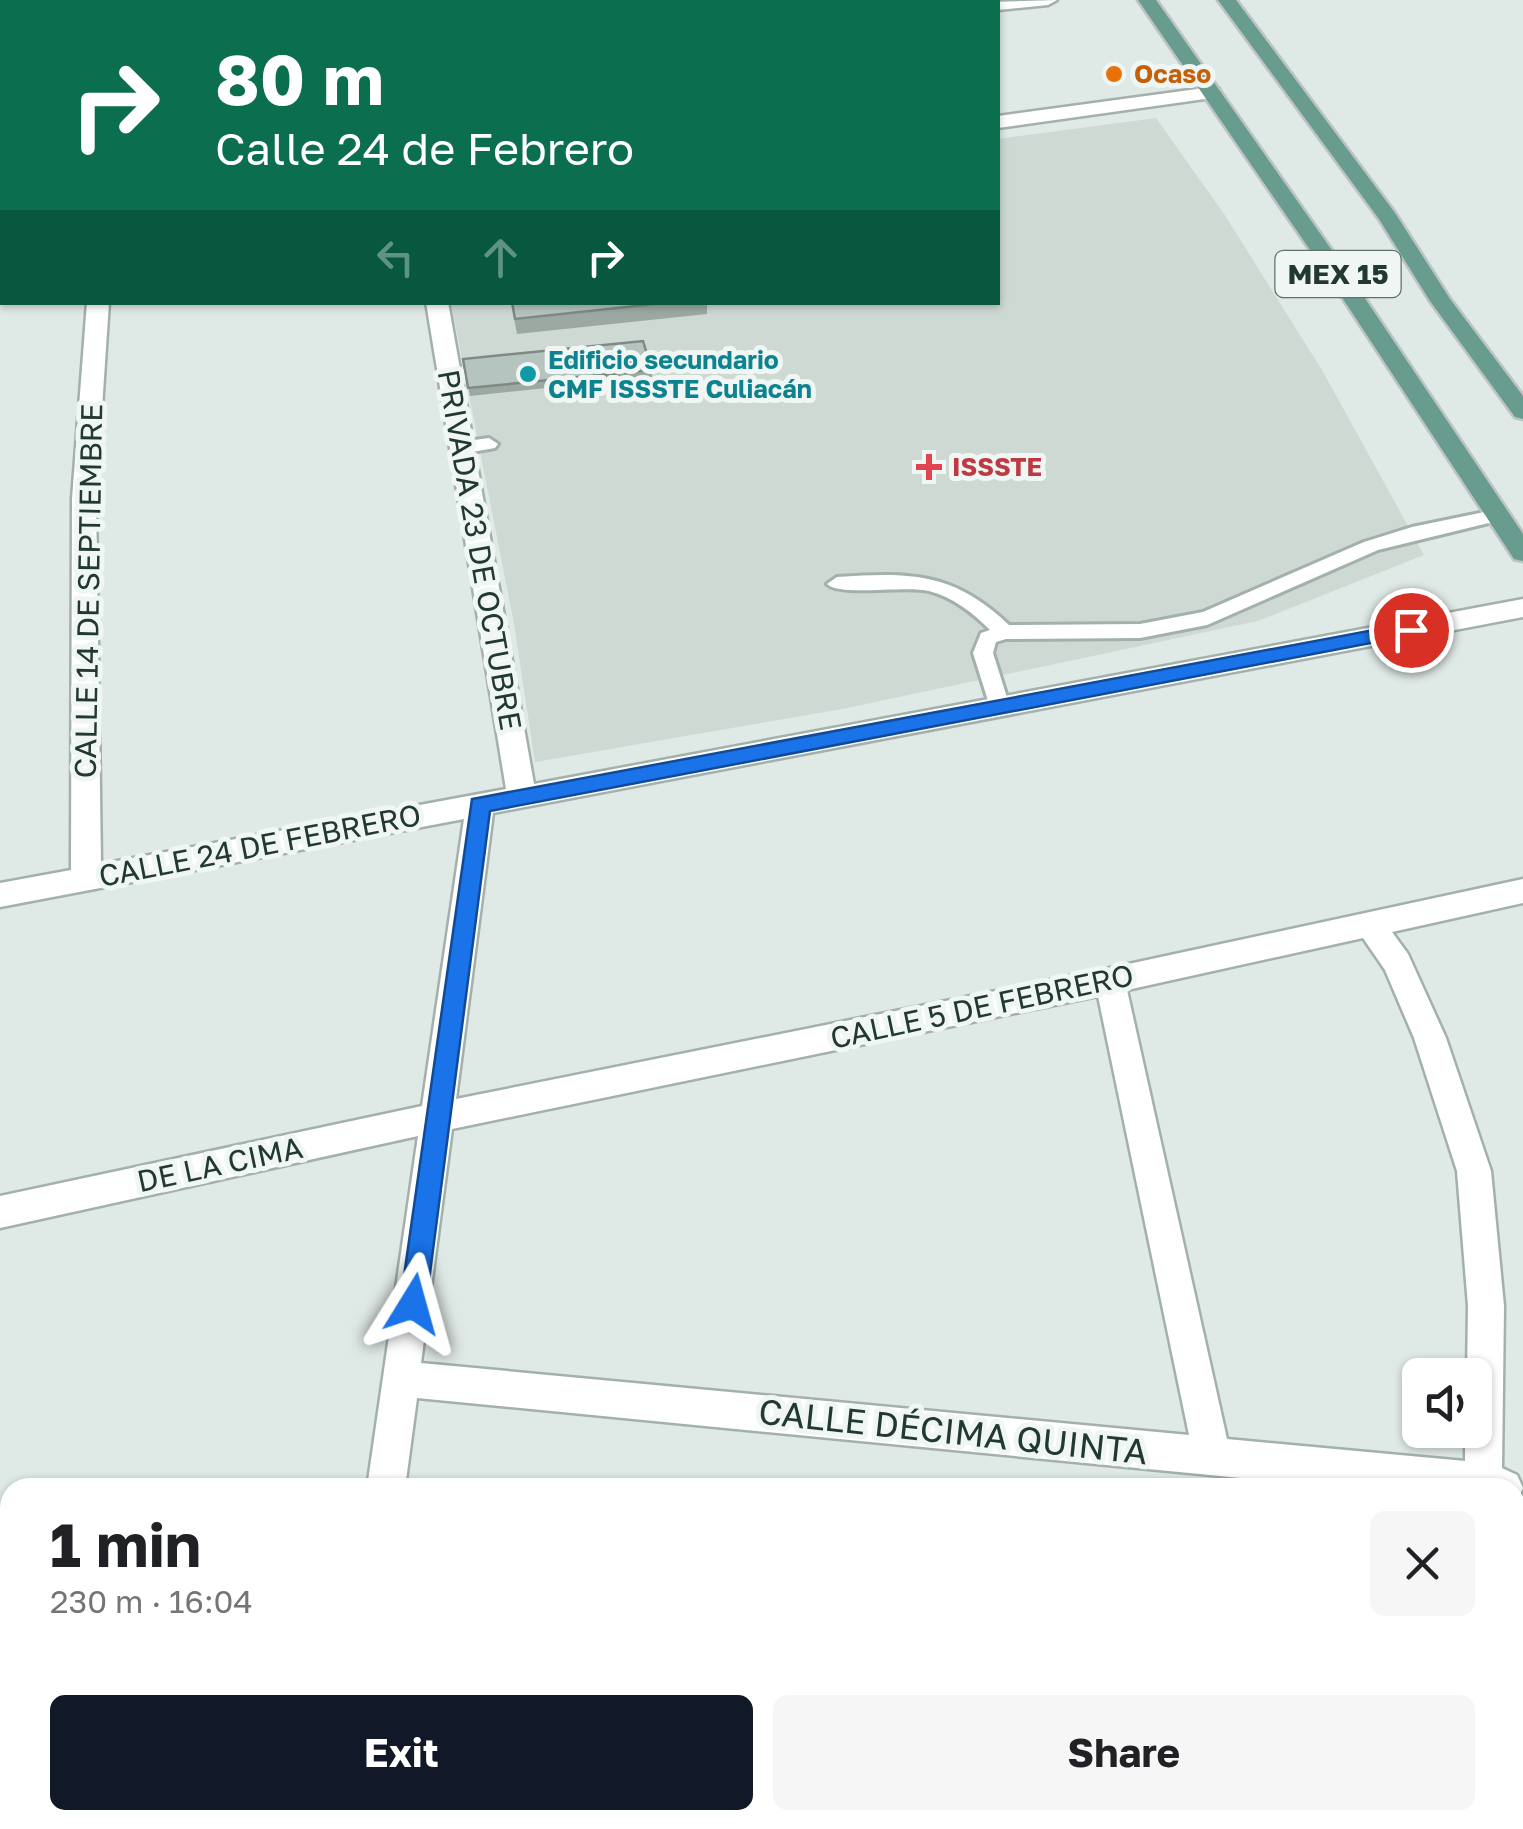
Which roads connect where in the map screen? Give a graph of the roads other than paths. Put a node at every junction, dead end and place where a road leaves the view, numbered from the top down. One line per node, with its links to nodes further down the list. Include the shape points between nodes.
1 (1048, 0): 4 (street)
2 (1147, 0): 5 (main road, MEX 15)
3 (1228, 0): 9 (main road, MEX 15)
4 (1000, 5)
5 (1212, 93): 6 (street); 12 (main road, MEX 15)
6 (1000, 122)
7 (98, 305): 20 (street, CALLE 14 DE SEPTIEMBRE, via 84,500)
8 (437, 305): 11 (street, PRIVADA 23 DE OCTUBRE)
9 (1523, 412)
10 (489, 444): 11 (lane)
11 (460, 448): 18 (street, PRIVADA 23 DE OCTUBRE)
12 (1499, 516): 13 (main road, MEX 15); 16 (lane, via 1371,546 1207,618 1140,631)
13 (1523, 553)
14 (838, 584): 16 (lane, via 910,578 946,588 978,604)
15 (1523, 608): 17 (street, CALLE 24 DE FEBRERO)
16 (1004, 632): 17 (lane, via 988,638 984,653)
17 (1000, 707): 18 (street, CALLE 24 DE FEBRERO)
18 (522, 797): 19 (street, CALLE 24 DE FEBRERO)
19 (480, 805): 20 (street, CALLE 24 DE FEBRERO); 25 (street)
20 (86, 879): 22 (street, CALLE 24 DE FEBRERO)
21 (1523, 891): 23 (street, CALLE 5 DE FEBRERO)
22 (0, 895)
23 (1368, 922): 24 (street, CALLE 5 DE FEBRERO); 31 (street, via 1417,1008 1474,1172)
24 (1110, 981): 25 (street, CALLE 5 DE FEBRERO); 28 (street)
25 (440, 1117): 26 (street, DE LA CIMA); 27 (street)
26 (0, 1212)
27 (402, 1379): 28 (street, CALLE DÉCIMA QUINTA); 29 (street)
28 (1212, 1458): 30 (street, CALLE DÉCIMA QUINTA)
29 (387, 1478)
30 (1411, 1478)
31 (1499, 1478)

